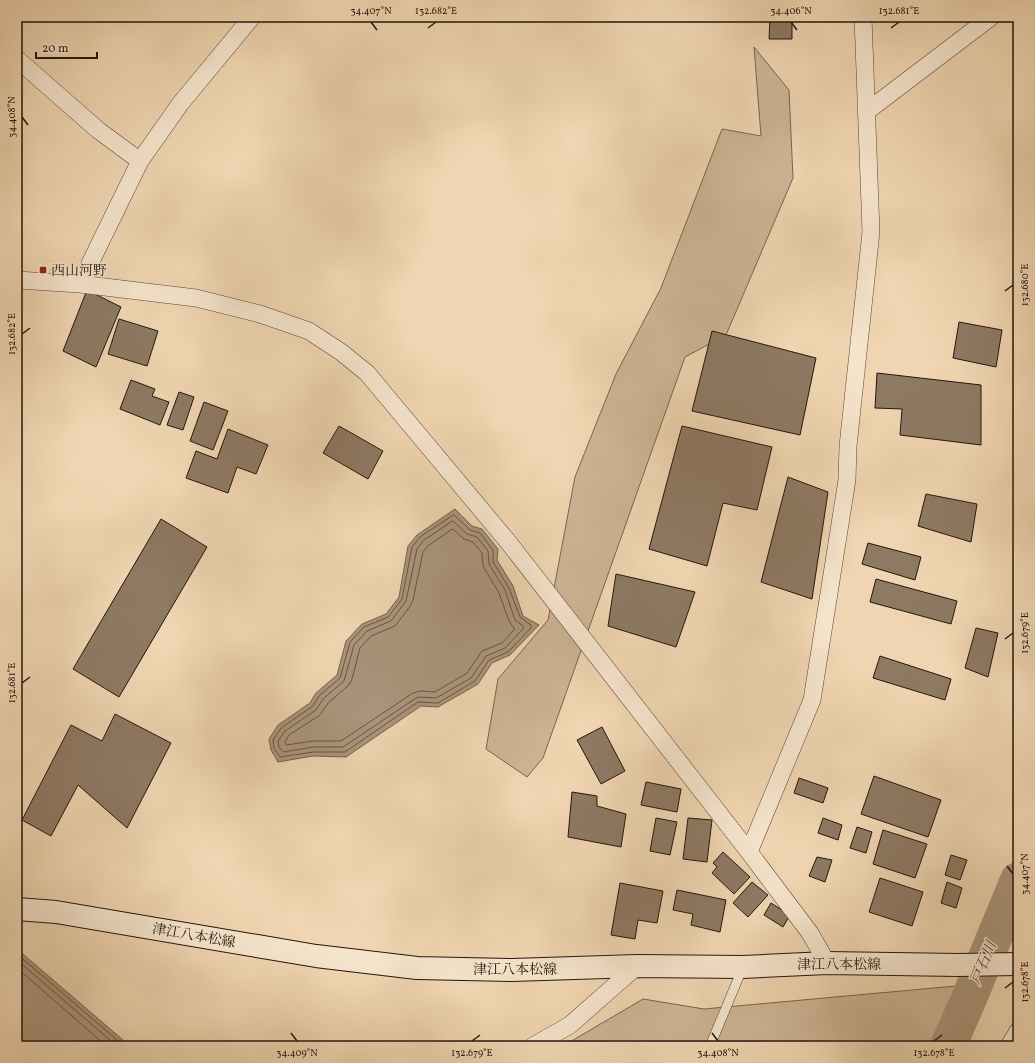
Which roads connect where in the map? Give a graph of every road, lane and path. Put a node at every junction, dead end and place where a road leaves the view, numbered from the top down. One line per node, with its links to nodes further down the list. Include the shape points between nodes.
1 (252, 17): 6 (street, via 180,104)
2 (863, 17): 5 (street)
3 (991, 17): 5 (street)
4 (17, 59): 6 (street, via 98,130)
5 (866, 112): 9 (street, via 871,232 848,446 847,480 812,700)
6 (140, 161): 8 (street)
7 (17, 280): 8 (street)
8 (80, 284): 9 (street, via 196,298 260,314 309,331 362,369 509,543)
9 (749, 852): 11 (street, via 810,933)
10 (17, 910): 13 (main road, 津江八本松線, via 56,912 316,956 417,968 512,970)
11 (827, 963): 12 (main road, 津江八本松線); 14 (main road, 津江八本松線)
12 (1018, 964)
13 (637, 966): 14 (main road, 津江八本松線); 16 (street, via 570,1025)
14 (742, 967): 17 (lane)
15 (1018, 1031): 18 (street)
16 (533, 1046)
17 (710, 1046)
18 (1009, 1046)

